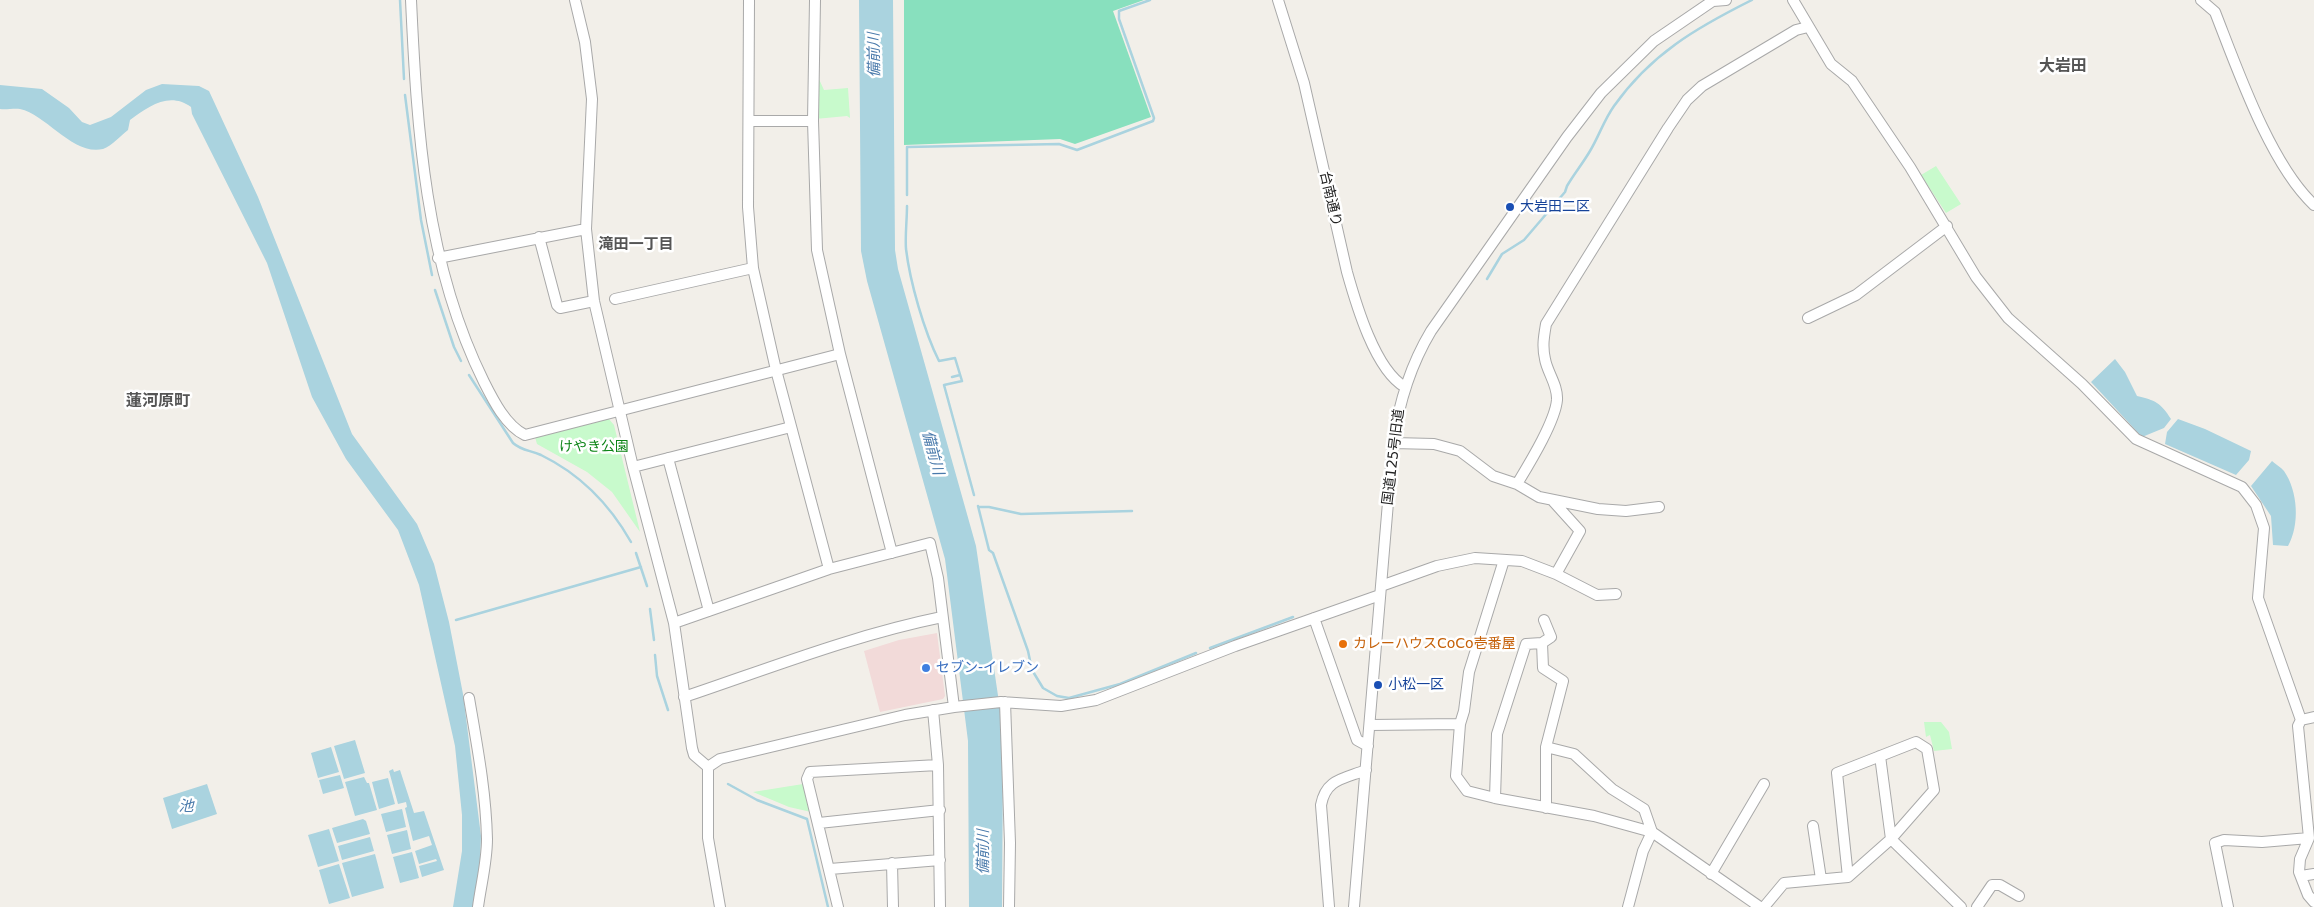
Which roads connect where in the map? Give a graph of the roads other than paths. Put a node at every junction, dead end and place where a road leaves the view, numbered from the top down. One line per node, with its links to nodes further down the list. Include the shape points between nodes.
1 (411, 0): 17 (street, via 419,130)
2 (575, 0): 15 (street, via 585,42 592,99)
3 (749, 0): 11 (street)
4 (815, 0): 12 (street)
5 (1278, 0): 24 (street, 台南通り, via 1304,83 1356,303 1380,358 1395,380)
6 (1713, 0): 7 (street); 24 (street, 国道125号旧道, via 1654,41 1584,114 1436,325 1419,353)
7 (1726, 0)
8 (1793, 0): 10 (street)
9 (2201, 0): 13 (street, via 2215,12 2274,150)
10 (1808, 27): 14 (street, via 1831,64 1852,81); 30 (street, via 1796,30 1702,86 1687,100 1668,128 1546,324 1542,341 1544,358 1557,400 1533,458)
11 (749, 121): 12 (street); 18 (street, via 748,223)
12 (814, 121): 22 (street, via 816,250)
13 (2314, 205)
14 (1947, 226): 21 (street, via 1856,295); 51 (street, via 1976,277 2008,318 2082,384 2136,439 2242,487 2256,505 2264,528 2258,598)
15 (586, 229): 16 (street); 20 (street)
16 (539, 237): 17 (street); 20 (street, via 557,305 560,308)
17 (438, 258): 25 (street, via 452,308 475,364 503,414 518,432 524,436)
18 (753, 268): 19 (street); 23 (street)
19 (616, 299)
20 (594, 302): 25 (street)
21 (1808, 318)
22 (840, 354): 23 (street); 33 (street)
23 (776, 370): 25 (street); 26 (street)
24 (1405, 387): 27 (street, 国道125号旧道)
25 (619, 410): 29 (street)
26 (791, 427): 28 (street); 35 (street)
27 (1393, 443): 30 (street, via 1434,444 1460,452 1493,476); 37 (street, 国道125号旧道)
28 (668, 458): 29 (street); 39 (street)
29 (633, 467): 43 (street)
30 (1517, 484): 31 (street)
31 (1552, 500): 32 (street, via 1626,511); 36 (street, via 1580,531)
32 (1659, 507)
33 (892, 553): 35 (street); 40 (street, via 930,544)
34 (1504, 560): 36 (street, via 1522,561); 37 (street, via 1475,558 1446,564); 52 (street, via 1469,672)
35 (829, 569): 39 (street)
36 (1556, 574): 38 (street, via 1597,595)
37 (1380, 590): 41 (street); 53 (street, 国道125号旧道)
38 (1616, 594)
39 (708, 611): 43 (street)
40 (942, 617): 45 (street, via 857,638); 48 (street)
41 (1314, 618): 47 (street, via 1096,700 1061,706); 54 (street, via 1357,740)
42 (1544, 620): 44 (street, via 1551,637)
43 (674, 623): 45 (street)
44 (1542, 643): 55 (street, via 1543,668 1563,681); 61 (street, via 1526,644 1497,734)
45 (684, 697): 58 (street, via 694,754)
46 (469, 698): 79 (street, via 482,778 487,838)
47 (1003, 702): 48 (street); 84 (street, via 1010,843)
48 (956, 706): 49 (street)
49 (933, 710): 57 (street); 58 (street, via 720,759)
50 (2314, 717): 51 (street)
51 (2301, 720): 67 (street, via 2298,726)
52 (1460, 724): 53 (street); 61 (street, via 1456,776 1467,790)
53 (1370, 725): 54 (street, 国道125号旧道)
54 (1368, 746): 59 (street, 国道125号旧道)
55 (1546, 747): 62 (street); 66 (street, via 1574,754 1612,789 1644,809)
56 (1880, 756): 68 (street); 68 (street, via 1916,742 1927,749 1934,790); 75 (street, via 1837,773)
57 (938, 765): 63 (street); 64 (street, via 810,772 807,779)
58 (708, 767): 80 (street, via 708,838)
59 (1366, 770): 85 (street, via 1330,784 1323,792 1321,805); 86 (street, 国道125号旧道)
60 (1764, 784): 72 (street)
61 (1495, 798): 62 (street)
62 (1546, 808): 66 (street, via 1594,816)
63 (940, 810): 64 (street); 69 (street)
64 (820, 823): 71 (street)
65 (1813, 826): 76 (street)
66 (1652, 832): 72 (street); 87 (street)
67 (2309, 838): 74 (street, via 2300,859); 91 (street, via 2262,842 2224,840 2215,843)
68 (1891, 839): 75 (street); 89 (street)
69 (940, 860): 70 (street); 83 (street)
70 (892, 863): 71 (street); 82 (street)
71 (830, 869): 81 (street)
72 (1710, 874): 88 (street)
73 (2314, 874): 74 (street)
74 (2301, 876): 78 (street)
75 (1848, 877): 76 (street)
76 (1821, 879): 88 (street, via 1784,883)
77 (2019, 896): 90 (street, via 2000,885 1992,886)
78 (2314, 902)
79 (478, 907)
80 (720, 907)
81 (838, 907)
82 (893, 907)
83 (940, 907)
84 (1009, 907)
85 (1329, 907)
86 (1354, 907)
87 (1628, 907)
88 (1762, 907)
89 (1961, 907)
90 (1977, 907)
91 (2228, 907)

